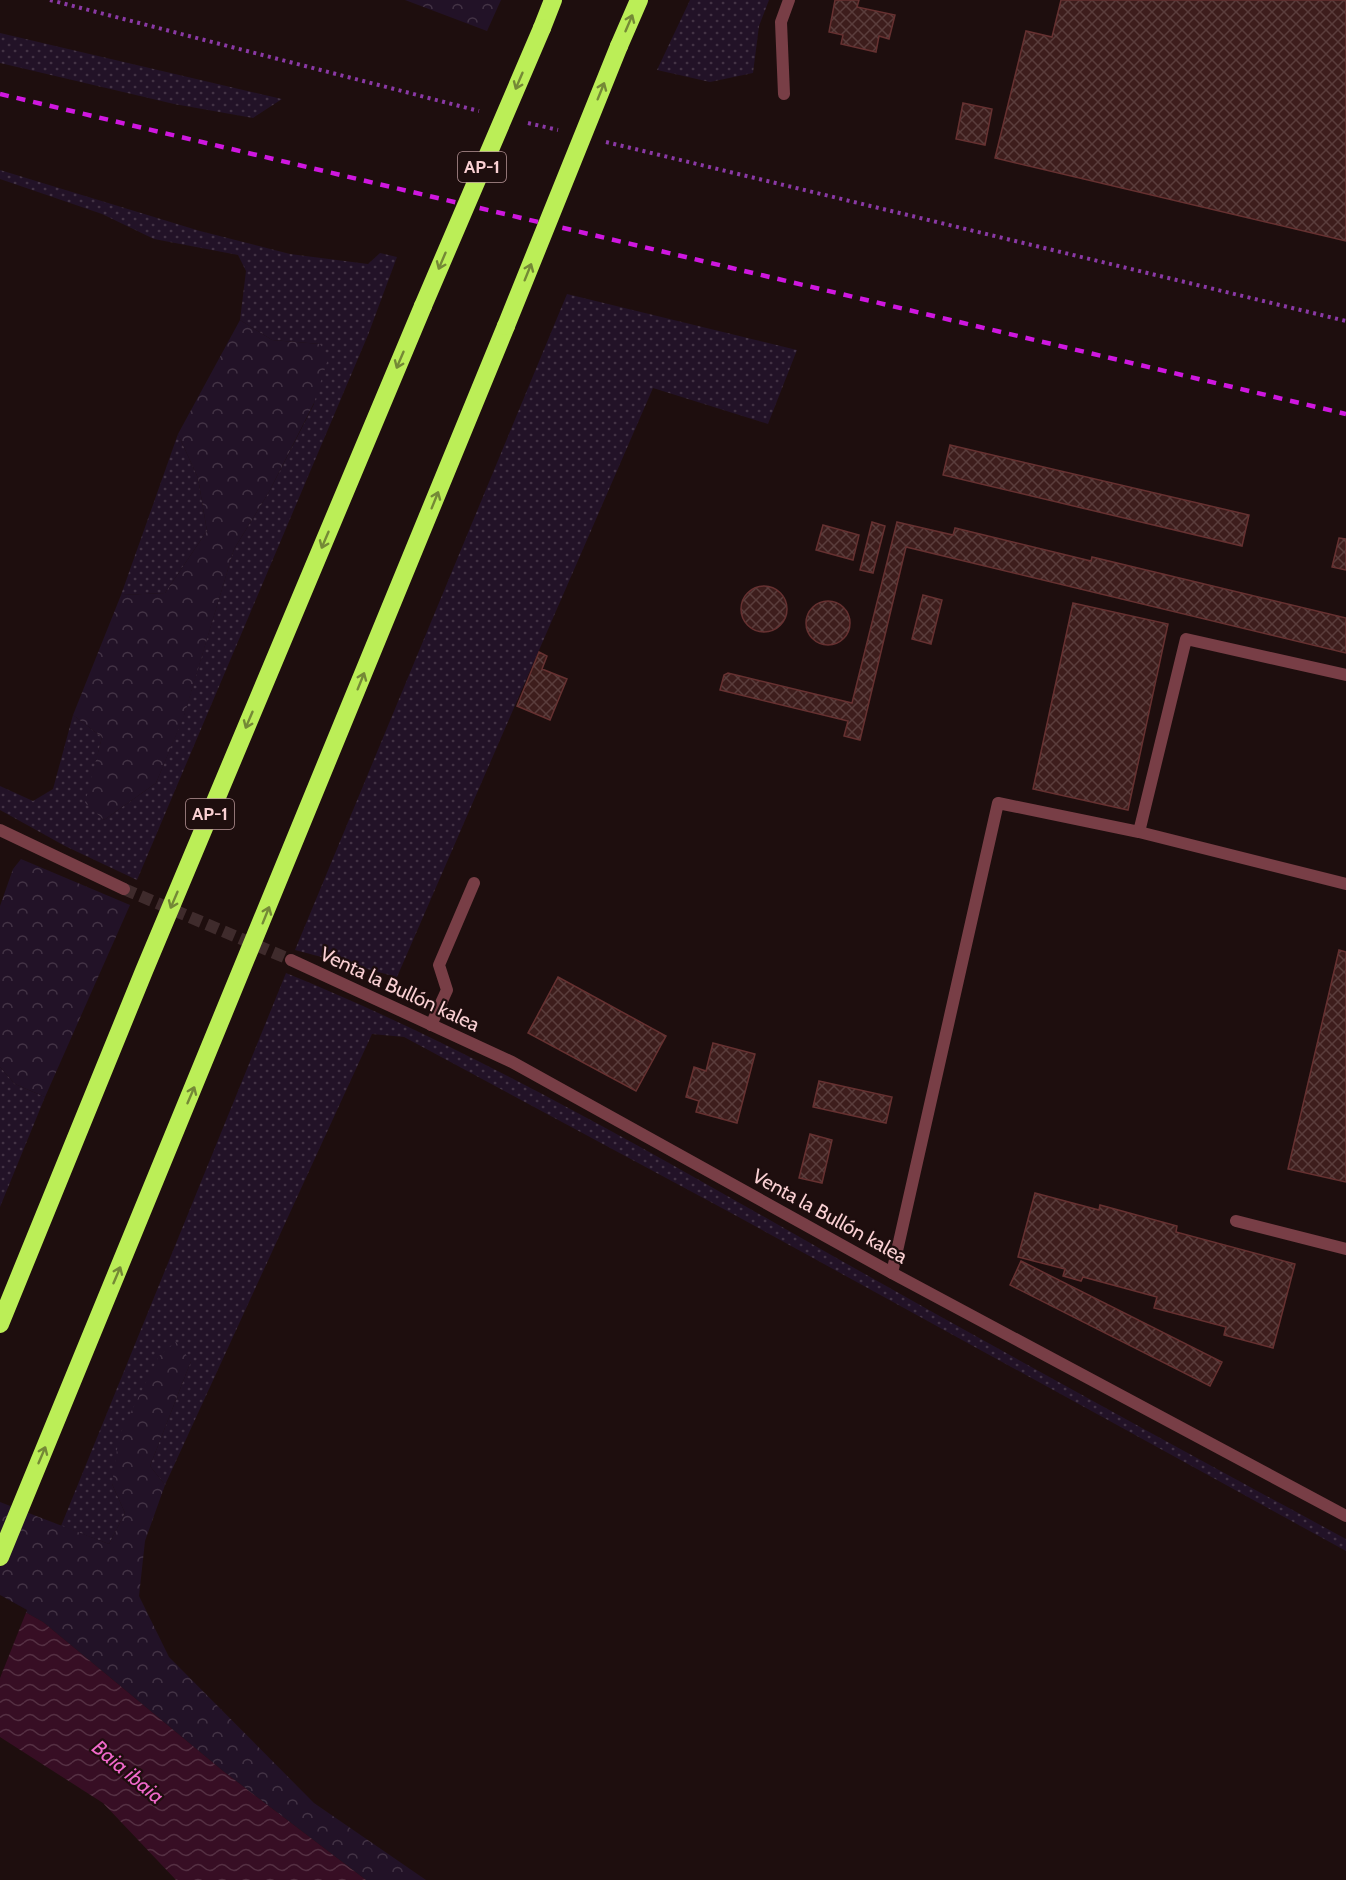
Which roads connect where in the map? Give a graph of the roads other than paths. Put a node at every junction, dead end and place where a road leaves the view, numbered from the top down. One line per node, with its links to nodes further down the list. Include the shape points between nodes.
1 (553, 0): 16 (highway, AP-1, one-way to 16, bridge, via 144,971)
2 (639, 0): 18 (highway, one-way to 2, bridge)
3 (789, 0): 4 (street, via 781,22)
4 (784, 94)
5 (1346, 675): 7 (street, via 1186,639)
6 (0, 830): 10 (street)
7 (1139, 832): 9 (street); 15 (street, via 998,803)
8 (474, 883): 12 (street, via 439,965 447,990)
9 (1346, 884)
10 (124, 890)
11 (291, 960): 12 (street, Venta la Bullón kalea)
12 (431, 1025): 15 (street, Venta la Bullón kalea, via 512,1062)
13 (1236, 1221): 14 (street)
14 (1346, 1249)
15 (892, 1273): 17 (street, Venta la Bullón kalea)
16 (0, 1324)
17 (1346, 1516)
18 (0, 1557)

